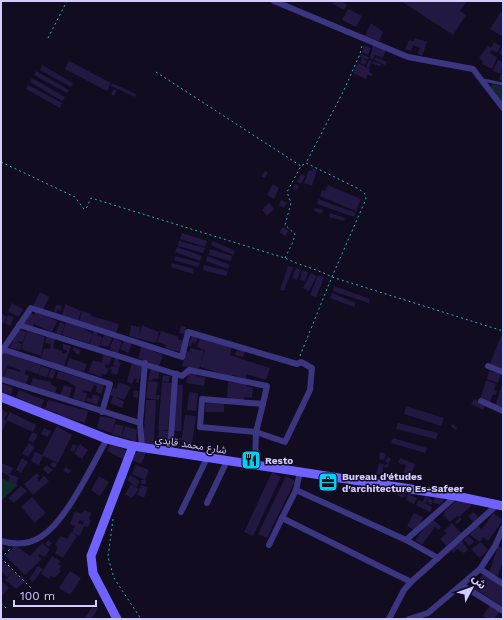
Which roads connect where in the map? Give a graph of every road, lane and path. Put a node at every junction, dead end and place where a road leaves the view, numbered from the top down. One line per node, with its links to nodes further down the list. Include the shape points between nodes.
1 (67, 1): 3 (path)
2 (274, 1): 4 (street)
3 (48, 38)
4 (363, 38): 6 (street, via 408,57 473,69); 10 (path, via 360,54 344,90)
5 (156, 72): 11 (path)
6 (481, 79): 7 (lane); 8 (street)
7 (503, 84)
8 (503, 108)
9 (1, 162): 12 (path, via 75,197 84,209 91,198)
10 (306, 163): 11 (path); 13 (path, via 365,194 366,199)
11 (301, 166): 12 (path, via 287,192 291,203 285,225 295,234)
12 (285, 258): 13 (path)
13 (332, 277): 15 (path); 17 (path, via 299,358)
14 (19, 325): 16 (street); 17 (street, via 31,308 182,357 188,332 297,364); 18 (street)
15 (503, 331)
16 (2, 351): 27 (street, via 110,384)
17 (301, 362): 29 (street, via 312,368 310,390 284,442)
18 (145, 363): 21 (street); 28 (street)
19 (488, 366): 20 (street)
20 (503, 372)
21 (177, 374): 25 (street, via 182,376 189,370 267,386); 32 (street)
22 (1, 379): 27 (street)
23 (1, 397): 30 (main road, شارع محمد قايدي)
24 (481, 401): 26 (street)
25 (263, 404): 29 (street); 29 (street, via 202,399 200,427)
26 (503, 411)
27 (102, 412): 28 (street)
28 (140, 423): 31 (street)
29 (256, 432): 35 (street)
30 (107, 439): 31 (main road, شارع محمد قايدي); 47 (street, via 66,510 55,524 42,536 28,543)
31 (138, 447): 32 (main road, شارع محمد قايدي); 59 (main road, via 91,556 93,573)
32 (170, 452): 33 (main road, شارع محمد قايدي)
33 (207, 458): 34 (main road, شارع محمد قايدي); 41 (street)
34 (227, 461): 35 (main road, شارع محمد قايدي); 39 (street)
35 (255, 465): 36 (main road, شارع محمد قايدي)
36 (300, 472): 37 (street); 38 (main road, شارع محمد قايدي)
37 (296, 490): 43 (street); 45 (street)
38 (456, 496): 40 (main road, شارع محمد قايدي); 45 (street)
39 (207, 503)
40 (500, 506): 50 (street)
41 (181, 512)
42 (113, 518): 60 (path, via 108,557 114,578)
43 (282, 518): 48 (street); 52 (street)
44 (503, 530): 51 (street)
45 (406, 540): 50 (street)
46 (1, 541): 47 (street)
47 (14, 545): 49 (path)
48 (269, 545)
49 (1, 558): 55 (path)
50 (438, 558): 52 (street)
51 (480, 569): 53 (street); 54 (street)
52 (411, 582): 61 (street)
53 (503, 584)
54 (462, 585): 58 (street); 62 (street, via 428,613)
55 (31, 588)
56 (1, 603): 57 (path)
57 (8, 610)
58 (503, 611)
59 (117, 619)
60 (141, 619)
61 (389, 619)
62 (409, 619)

